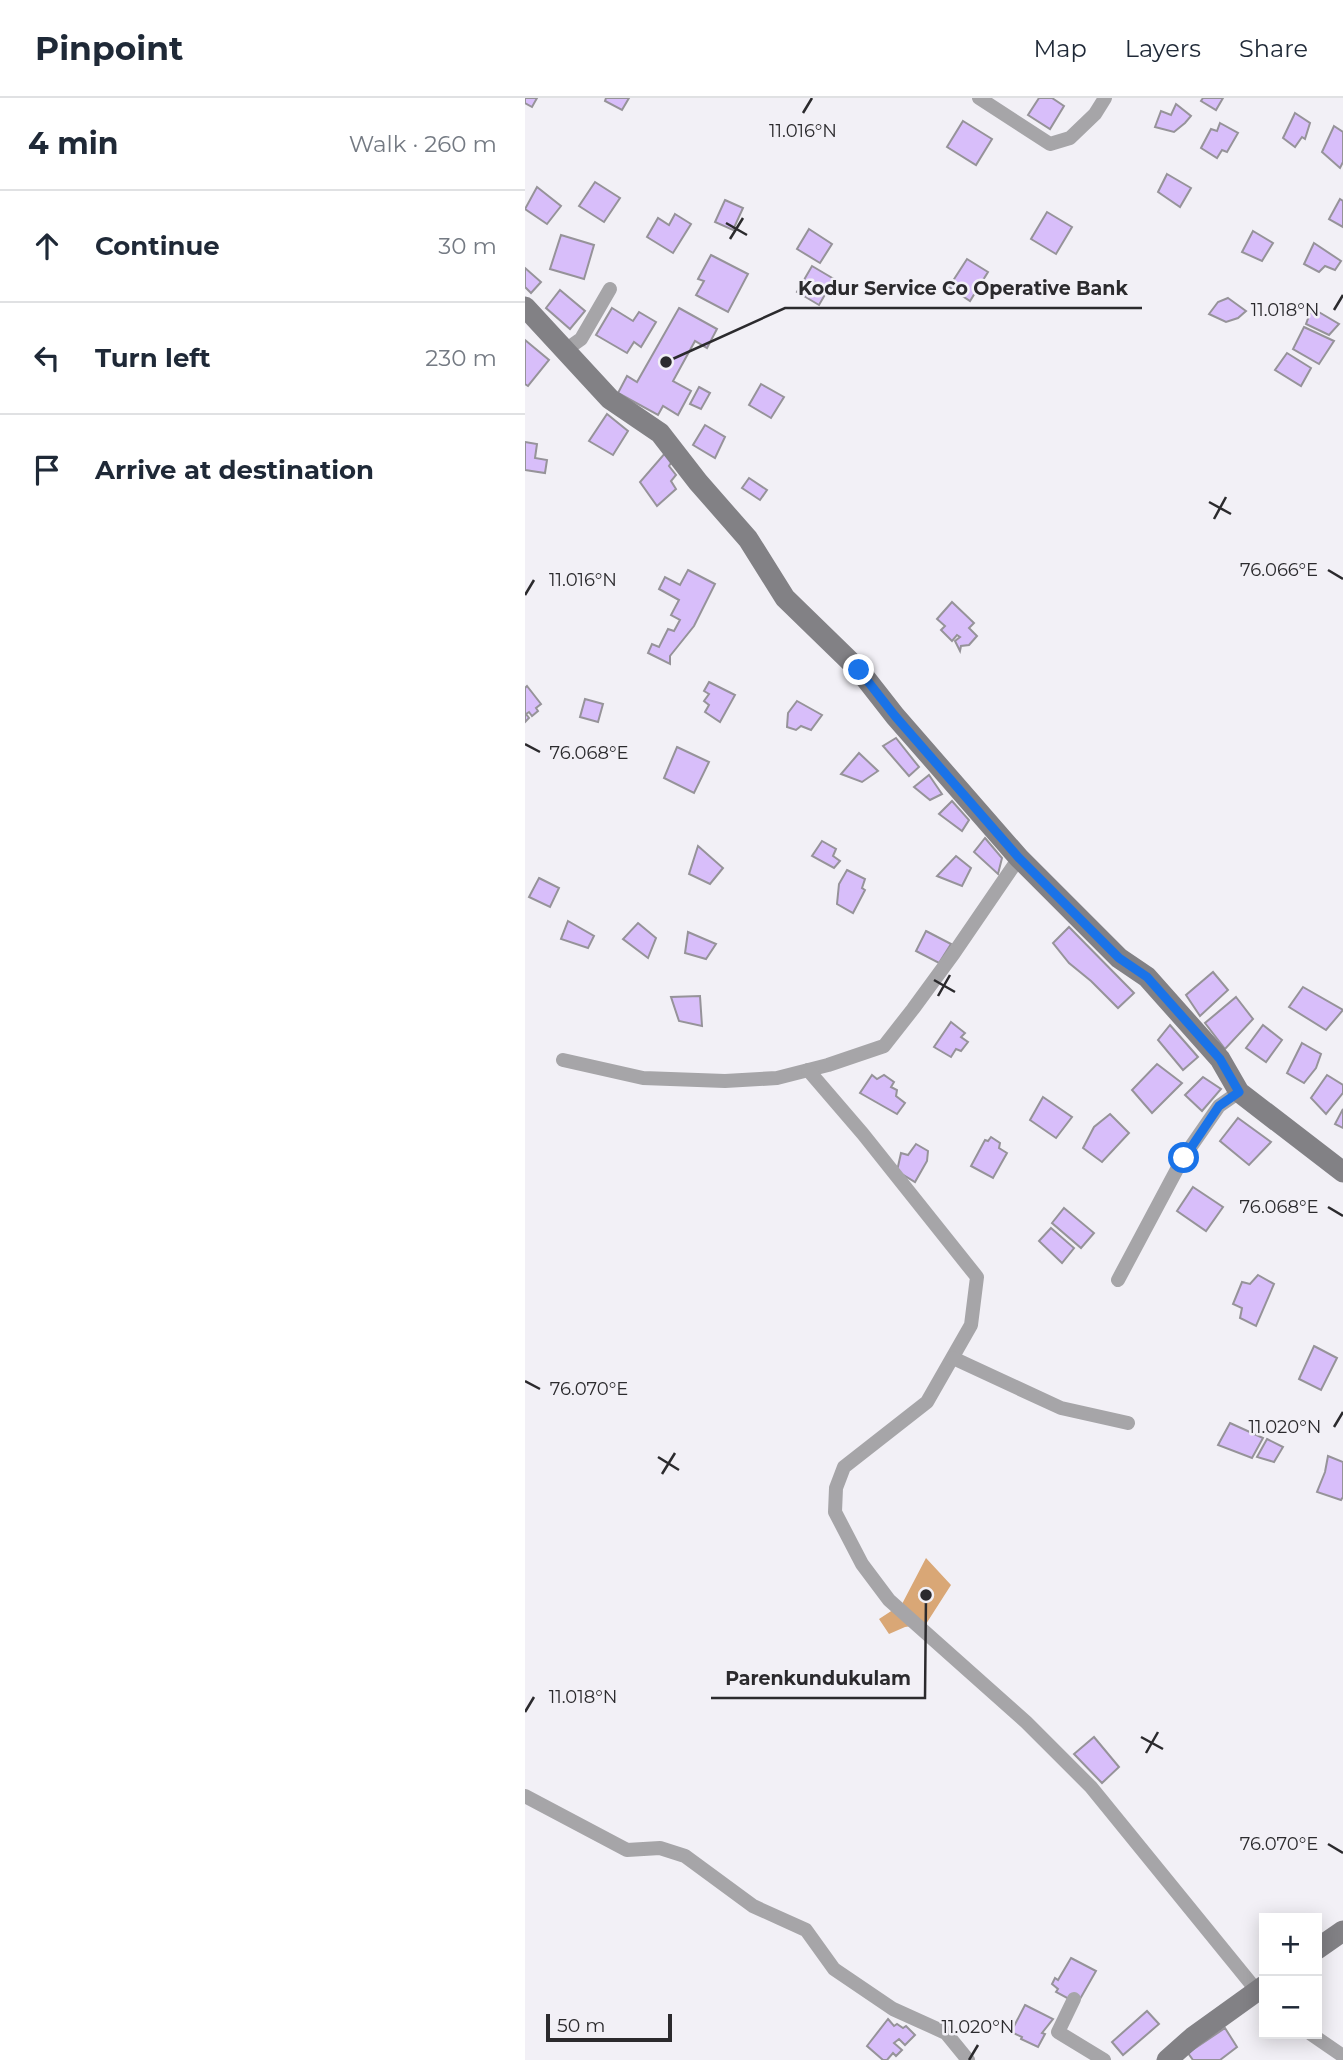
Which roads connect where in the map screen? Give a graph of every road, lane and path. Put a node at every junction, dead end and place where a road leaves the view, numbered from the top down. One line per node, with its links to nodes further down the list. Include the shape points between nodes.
1 (979, 98): 2 (street, via 1051,144 1070,138)
2 (1105, 98)
3 (610, 289): 5 (street, via 581,339)
4 (525, 307): 5 (street)
5 (563, 351): 6 (street, via 610,399 660,433 748,539 785,598 859,670)
6 (1019, 858): 8 (street, via 884,1046); 9 (street, via 1119,958 1147,977 1220,1059)
7 (563, 1060): 8 (street, via 643,1078 725,1081 777,1078)
8 (808, 1070): 12 (street, via 977,1277 971,1325)
9 (1239, 1092): 10 (street); 11 (street, via 1219,1106 1184,1158)
10 (1343, 1172)
11 (1118, 1280)
12 (953, 1358): 13 (street, via 1061,1408); 17 (street, via 927,1402 844,1467 836,1488 835,1512 862,1564 889,1600 1026,1722 1091,1787)
13 (1128, 1423)
14 (525, 1796): 22 (street, via 627,1850 660,1848 685,1856 753,1906 806,1930 834,1969 893,2010 946,2033)
15 (1343, 1931): 16 (street)
16 (1322, 1946)
17 (1259, 1987)
18 (1259, 1993): 24 (street)
19 (1074, 1999): 23 (street, via 1058,2032)
20 (1318, 2039): 21 (street)
21 (1343, 2056)
22 (968, 2060)
23 (1104, 2060)
24 (1167, 2060)

